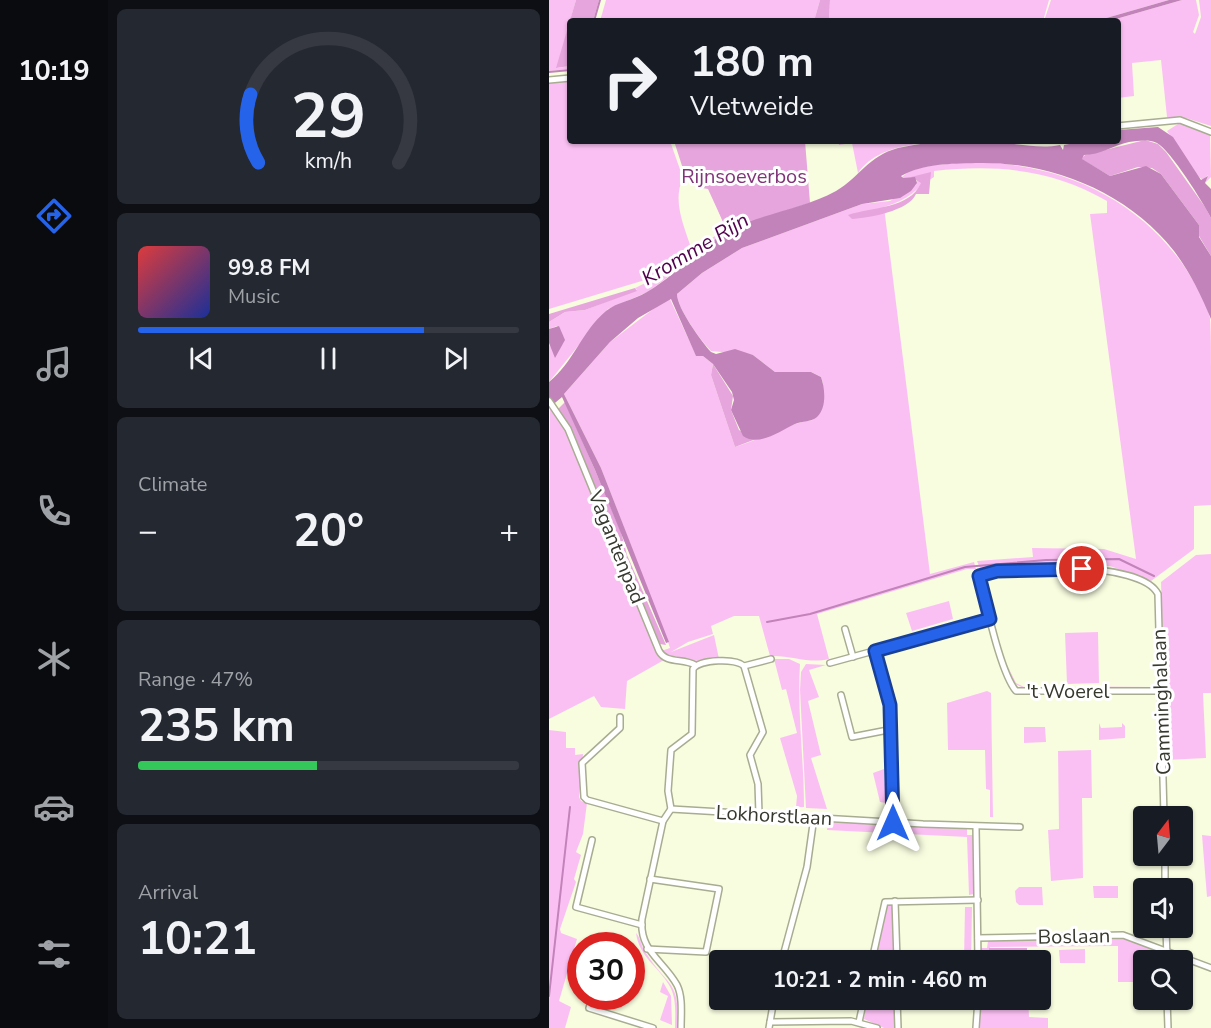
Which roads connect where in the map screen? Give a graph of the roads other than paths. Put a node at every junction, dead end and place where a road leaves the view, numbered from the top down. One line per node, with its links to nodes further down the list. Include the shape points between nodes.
1 (567, 78): 2 (street)
2 (549, 80)
3 (1121, 126): 4 (street, via 1180,120)
4 (1211, 132)
5 (549, 401): 12 (street, Vagantenpad, via 575,445 659,651 667,659)
6 (990, 619): 8 (street); 14 (street, 't Woerel, via 1016,691); 14 (street, Camminghalaan, via 979,576 1005,571 1104,569 1126,575 1155,588 1158,594)
7 (845, 628): 9 (street)
8 (875, 651): 9 (street); 17 (street)
9 (853, 657): 11 (street)
10 (771, 659): 13 (street, Vagantenpad)
11 (830, 663)
12 (695, 665): 13 (street, Vagantenpad, via 737,662); 19 (street, via 692,734 671,750)
13 (744, 666): 20 (street, via 763,732 750,755 758,784)
14 (1161, 691): 18 (street, Camminghalaan)
15 (841, 695): 17 (street, via 852,737)
16 (620, 717): 22 (street, via 620,728 582,763 584,797)
17 (893, 729): 23 (street)
18 (1164, 806)
19 (671, 810): 20 (street, Lokhorstlaan); 22 (street)
20 (759, 814): 21 (street, Lokhorstlaan)
21 (814, 817): 23 (street, Lokhorstlaan); 34 (street, via 807,867)
22 (663, 821): 27 (street)
23 (893, 823): 25 (street, Lokhorstlaan)
24 (1020, 826): 25 (street, Lokhorstlaan)
25 (976, 827): 28 (street)
26 (592, 840): 30 (street, via 576,907)
27 (650, 879): 30 (street); 33 (street, via 719,889 706,952)
28 (978, 900): 29 (street); 31 (street)
29 (895, 901): 35 (street, via 883,906); 36 (street)
30 (642, 925): 33 (street)
31 (978, 938): 37 (street); 38 (street, Boslaan, via 1123,935)
32 (1166, 938): 38 (street)
33 (647, 949): 50 (street, via 678,987)
34 (785, 950)
35 (874, 950)
36 (897, 950)
37 (978, 950)
38 (1168, 950)
39 (1193, 960): 40 (street, Boslaan)
40 (1211, 968)
41 (595, 1010): 49 (street)
42 (772, 1010): 48 (street)
43 (862, 1010): 47 (street)
44 (897, 1010): 52 (street)
45 (977, 1010): 53 (street)
46 (1167, 1010): 54 (street)
47 (859, 1022): 48 (street); 51 (street)
48 (770, 1025)
49 (653, 1028)
50 (681, 1028)
51 (877, 1028)
52 (898, 1028)
53 (976, 1028)
54 (1168, 1028)

